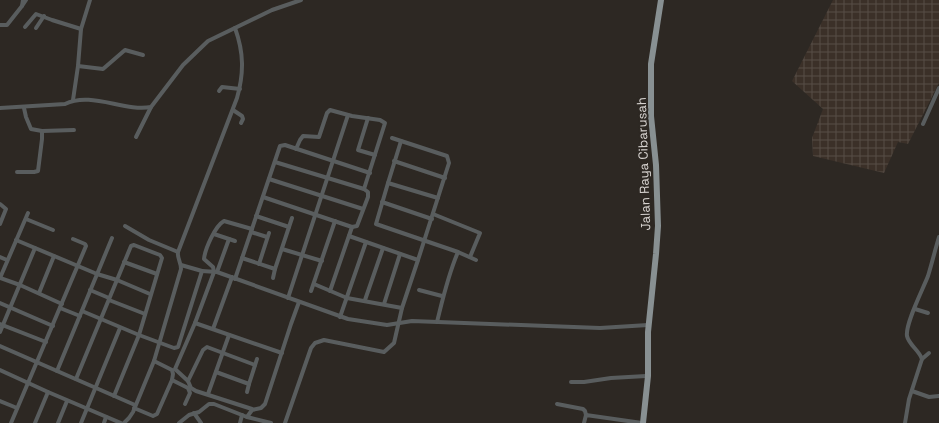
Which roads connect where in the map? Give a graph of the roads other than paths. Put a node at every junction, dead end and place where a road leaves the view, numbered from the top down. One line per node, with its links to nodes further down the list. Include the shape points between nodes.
1 (24, 0): 6 (street, via 7,25)
2 (90, 0): 10 (street)
3 (300, 0): 9 (street)
4 (661, 0): 131 (main road, Jalan Raya Cibarusah, via 649,64 656,220)
5 (44, 16): 7 (street, via 36,14); 8 (street); 10 (street)
6 (0, 25)
7 (25, 26)
8 (36, 28)
9 (235, 28): 14 (street, via 243,60); 17 (street, via 199,48)
10 (81, 29): 12 (street)
11 (143, 54): 12 (street, via 125,50 103,69)
12 (78, 66): 16 (street)
13 (939, 88): 24 (street)
14 (240, 89): 15 (street, via 222,87); 20 (street)
15 (219, 90)
16 (74, 100): 17 (street, via 106,102 136,108); 19 (street, via 66,104)
17 (151, 107): 27 (street)
18 (0, 108): 19 (street)
19 (24, 108): 26 (street, via 30,128)
20 (232, 110): 23 (street, via 242,116); 75 (street)
21 (348, 115): 22 (street); 30 (street, via 329,110 319,136 303,136); 32 (street)
22 (368, 118): 31 (street, via 385,123); 31 (street, via 358,150)
23 (241, 123)
24 (923, 124)
25 (74, 130): 26 (street)
26 (42, 131): 35 (street, via 38,171)
27 (136, 137)
28 (392, 138): 29 (street)
29 (401, 141): 33 (street); 38 (street, via 447,156 449,163)
30 (296, 149): 32 (street); 34 (street, via 280,146)
31 (376, 155): 36 (street)
32 (333, 161): 36 (street); 37 (street)
33 (394, 161): 38 (street); 40 (street)
34 (275, 162): 37 (street); 39 (street)
35 (17, 172)
36 (370, 173): 41 (street)
37 (327, 178): 41 (street); 42 (street)
38 (445, 178): 44 (street)
39 (269, 179): 42 (street); 43 (street)
40 (388, 183): 44 (street); 45 (street)
41 (364, 189): 47 (street, via 369,194)
42 (322, 195): 47 (street); 49 (street)
43 (263, 197): 49 (street); 51 (street)
44 (438, 198): 50 (street)
45 (382, 202): 54 (street); 70 (street, via 376,224)
46 (0, 204): 56 (street, via 6,209)
47 (363, 209): 59 (street, via 357,226)
48 (28, 213): 53 (street)
49 (315, 214): 55 (street); 79 (street)
50 (433, 214): 54 (street); 81 (street, via 480,232)
51 (256, 216): 58 (street); 61 (street)
52 (292, 218): 58 (street)
53 (26, 219): 60 (street); 68 (street)
54 (432, 219): 70 (street)
55 (335, 220): 59 (street); 86 (street)
56 (0, 224)
57 (126, 226): 75 (street, via 149,240)
58 (289, 227): 74 (street)
59 (352, 227): 63 (street)
60 (53, 230)
61 (251, 230): 62 (street, via 224,221); 82 (street); 89 (street, via 268,235)
62 (214, 234): 67 (street); 93 (street, via 209,240 204,258)
63 (349, 236): 71 (street); 104 (street)
64 (939, 237): 118 (street)
65 (112, 238): 94 (street)
66 (72, 239): 90 (street, via 86,245)
67 (229, 239): 69 (street); 93 (street)
68 (16, 240): 72 (street); 83 (street)
69 (235, 241)
70 (425, 241): 76 (street); 84 (street)
71 (366, 242): 73 (street); 109 (street)
72 (35, 248): 78 (street); 100 (street)
73 (383, 248): 77 (street); 111 (street)
74 (282, 249): 79 (street); 91 (street)
75 (178, 252): 88 (street)
76 (458, 252): 81 (street); 107 (street)
77 (400, 254): 84 (street); 114 (street)
78 (54, 256): 90 (street); 105 (street)
79 (302, 256): 86 (street); 108 (street)
80 (0, 257): 83 (street)
81 (470, 257): 85 (street)
82 (242, 258): 89 (street); 96 (street)
83 (7, 260): 100 (street, via 0,278)
84 (418, 260): 117 (street)
85 (476, 260)
86 (322, 261): 99 (street)
87 (124, 262): 95 (street); 95 (street, via 131,246 134,245 162,256); 98 (street)
88 (181, 264): 92 (street); 137 (street)
89 (259, 264): 91 (street)
90 (78, 266): 94 (street); 115 (street)
91 (275, 269): 97 (street)
92 (202, 271): 93 (street); 137 (street, via 179,346 174,348)
93 (215, 272): 96 (street); 126 (street)
94 (97, 274): 98 (street); 101 (street)
95 (157, 274): 106 (street)
96 (234, 278): 108 (street); 132 (street)
97 (273, 278)
98 (117, 280): 106 (street); 110 (street)
99 (314, 284): 103 (street); 104 (street)
100 (20, 285): 105 (street); 116 (street)
101 (90, 290): 110 (street); 119 (street)
102 (419, 290): 107 (street)
103 (312, 291)
104 (330, 291): 109 (street)
105 (39, 293): 115 (street)
106 (150, 294): 121 (street)
107 (442, 296): 125 (street)
108 (288, 298): 112 (street)
109 (347, 298): 111 (street); 123 (street)
110 (109, 299): 121 (street); 124 (street)
111 (365, 300): 114 (street)
112 (299, 302): 123 (street); 141 (street)
113 (0, 303): 116 (street)
114 (384, 304): 117 (street)
115 (61, 306): 122 (street); 128 (street)
116 (11, 307): 127 (street); 128 (street)
117 (402, 308): 130 (street)
118 (915, 309): 120 (street); 144 (street, via 907,335)
119 (82, 311): 122 (street); 124 (street)
120 (928, 313)
121 (145, 314): 135 (street)
122 (80, 316): 149 (street)
123 (340, 317): 130 (street)
124 (100, 319): 129 (street); 152 (street)
125 (437, 322): 130 (street, via 408,321); 131 (street)
126 (195, 323): 132 (street); 154 (street, via 175,368)
127 (2, 324): 133 (street); 136 (street)
128 (53, 326): 136 (street)
129 (120, 328): 135 (street); 158 (street)
130 (397, 328): 188 (street, via 394,343 384,352 324,340 315,343)
131 (647, 328): 138 (main road, Jalan Raya Cibarusah)
132 (213, 329): 134 (street)
133 (0, 332)
134 (229, 335): 140 (street); 141 (street)
135 (139, 336): 137 (street); 163 (street)
136 (46, 342): 145 (street)
137 (160, 343): 146 (street)
138 (647, 343): 151 (main road, Jalan Raya Cibarusah); 190 (main road, Jalan Raya Cibarusah, via 648,376)
139 (0, 346): 145 (street)
140 (223, 353): 147 (street); 150 (street); 154 (street, via 209,347 204,348)
141 (282, 353): 172 (street, via 265,404 261,408)
142 (929, 353): 144 (street)
143 (257, 359): 147 (street)
144 (922, 359): 159 (street)
145 (37, 361): 149 (street); 156 (street)
146 (154, 361): 153 (street, via 172,370); 169 (street)
147 (255, 365): 157 (street)
148 (0, 370): 156 (street)
149 (57, 371): 152 (street)
150 (216, 372): 157 (street); 162 (street)
151 (646, 376): 155 (street); 190 (main road, Jalan Raya Cibarusah)
152 (76, 379): 158 (street)
153 (172, 380): 167 (street, via 189,389); 169 (street, via 156,414 153,416)
154 (188, 381): 162 (street, via 192,389)
155 (571, 382)
156 (28, 384): 160 (street); 170 (street)
157 (249, 384): 161 (street)
158 (95, 388): 163 (street); 171 (street)
159 (912, 391): 164 (street); 191 (street)
160 (48, 392): 165 (street); 179 (street)
161 (247, 392)
162 (208, 394): 172 (street)
163 (114, 396): 169 (street)
164 (939, 396)
165 (67, 401): 171 (street); 180 (street)
166 (0, 402): 170 (street)
167 (185, 404)
168 (557, 404): 174 (street, via 583,409)
169 (134, 406): 183 (street, via 129,418)
170 (17, 408): 178 (street)
171 (86, 409): 176 (street); 181 (street)
172 (252, 409): 175 (street)
173 (194, 413): 175 (street, via 209,404 214,404); 177 (street); 184 (street)
174 (586, 415): 189 (street); 190 (street)
175 (245, 416): 186 (street); 187 (street)
176 (106, 417): 182 (street); 183 (street)
177 (200, 422): 185 (street)
178 (11, 423)
179 (35, 423)
180 (58, 423)
181 (81, 423)
182 (104, 423)
183 (122, 423)
184 (179, 423)
185 (206, 423)
186 (240, 423)
187 (271, 423)
188 (285, 423)
189 (584, 423)
190 (642, 423)
191 (905, 423)

